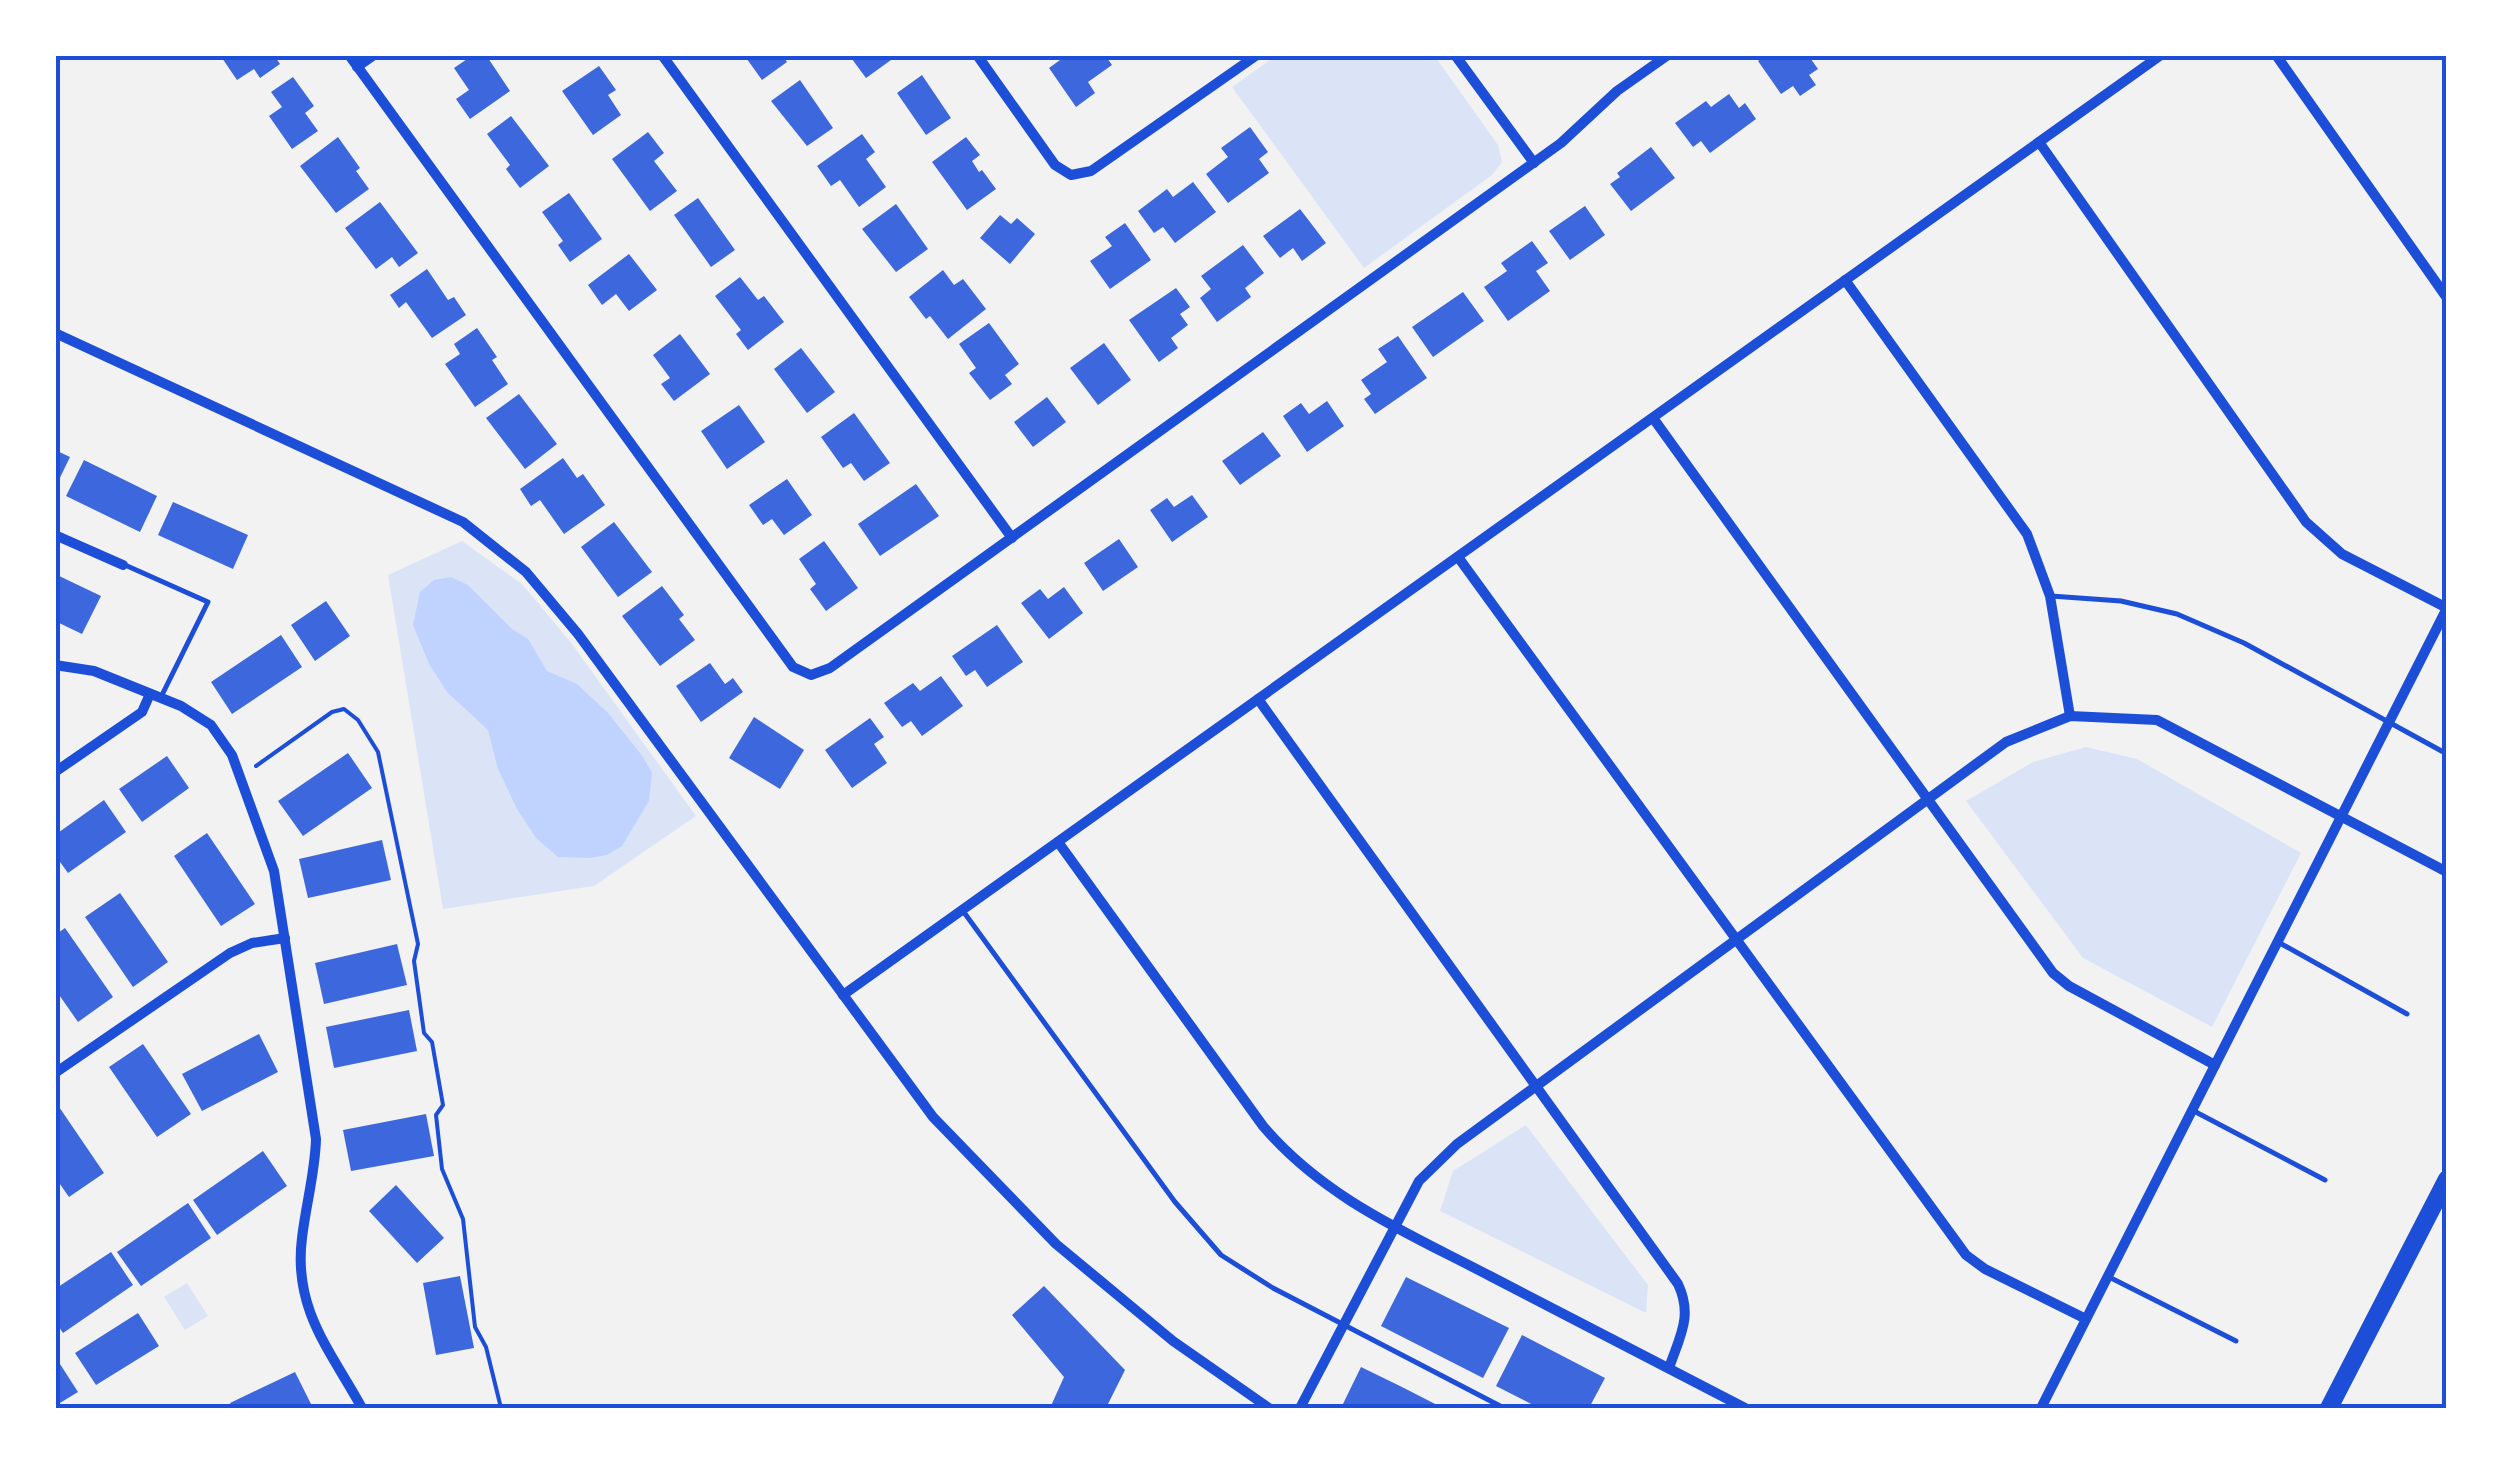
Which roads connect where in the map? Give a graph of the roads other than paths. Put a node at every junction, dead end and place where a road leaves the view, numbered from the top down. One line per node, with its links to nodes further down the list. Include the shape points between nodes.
1 (349, 55): 10 (street)
2 (374, 55): 10 (street)
3 (662, 55): 18 (street)
4 (976, 55): 5 (street, via 1055,165 1072,175 1091,171)
5 (1257, 55)
6 (1455, 55): 12 (street)
7 (1668, 55): 12 (street)
8 (2161, 55): 11 (street)
9 (2276, 55): 14 (street)
10 (357, 66): 18 (street, via 794,667 811,675 830,668)
11 (2039, 142): 13 (street); 22 (street, via 2306,522 2342,554)
12 (1534, 163): 18 (street)
13 (1845, 280): 16 (street); 21 (street, via 2027,534)
14 (2447, 298)
15 (55, 333): 38 (street, via 464,522 526,572)
16 (1653, 418): 19 (street); 30 (street)
17 (55, 535): 20 (street)
18 (1012, 538)
19 (1458, 556): 25 (street); 36 (street)
20 (123, 565): 24 (lane, via 208,602)
21 (2050, 596): 26 (street); 27 (lane, via 2121,601 2176,614)
22 (2447, 608): 27 (street)
23 (55, 665): 24 (street, via 94,671)
24 (155, 696): 29 (street); 35 (street, via 211,724 232,755 274,871)
25 (1258, 699): 32 (street); 42 (street)
26 (2070, 716): 30 (street, via 2006,742); 31 (street, via 2157,720)
27 (2389, 722): 28 (lane); 31 (street)
28 (2447, 754)
29 (55, 772)
30 (1928, 799): 36 (street); 40 (street, via 2053,972)
31 (2342, 816): 33 (street); 37 (street)
32 (1058, 842): 34 (street); 46 (street, via 1289,1157)
33 (2447, 872)
34 (963, 910): 38 (street); 49 (lane, via 1175,1202 1221,1255)
35 (284, 938): 41 (street, via 230,953); 52 (street, via 316,1139 301,1242 302,1284 326,1353)
36 (1736, 940): 42 (street); 48 (street, via 1966,1254 1985,1270)
37 (2278, 942): 39 (lane); 40 (street)
38 (843, 995): 53 (street, via 933,1117 1037,1227 1173,1341)
39 (2407, 1014)
40 (2215, 1065): 43 (street)
41 (55, 1073)
42 (1536, 1086): 46 (street, via 1457,1144 1420,1181); 51 (street, via 1686,1301)
43 (2192, 1110): 45 (lane); 47 (street)
44 (2447, 1179): 58 (main road)
45 (2325, 1180)
46 (1395, 1226): 49 (street); 51 (street)
47 (2108, 1276): 48 (street); 50 (lane)
48 (2086, 1319): 57 (street)
49 (1344, 1324): 54 (street); 55 (lane)
50 (2236, 1341)
51 (1668, 1368): 56 (street)
52 (362, 1408)
53 (1269, 1408)
54 (1300, 1408)
55 (1504, 1408)
56 (1745, 1408)
57 (2041, 1408)
58 (2330, 1408)

